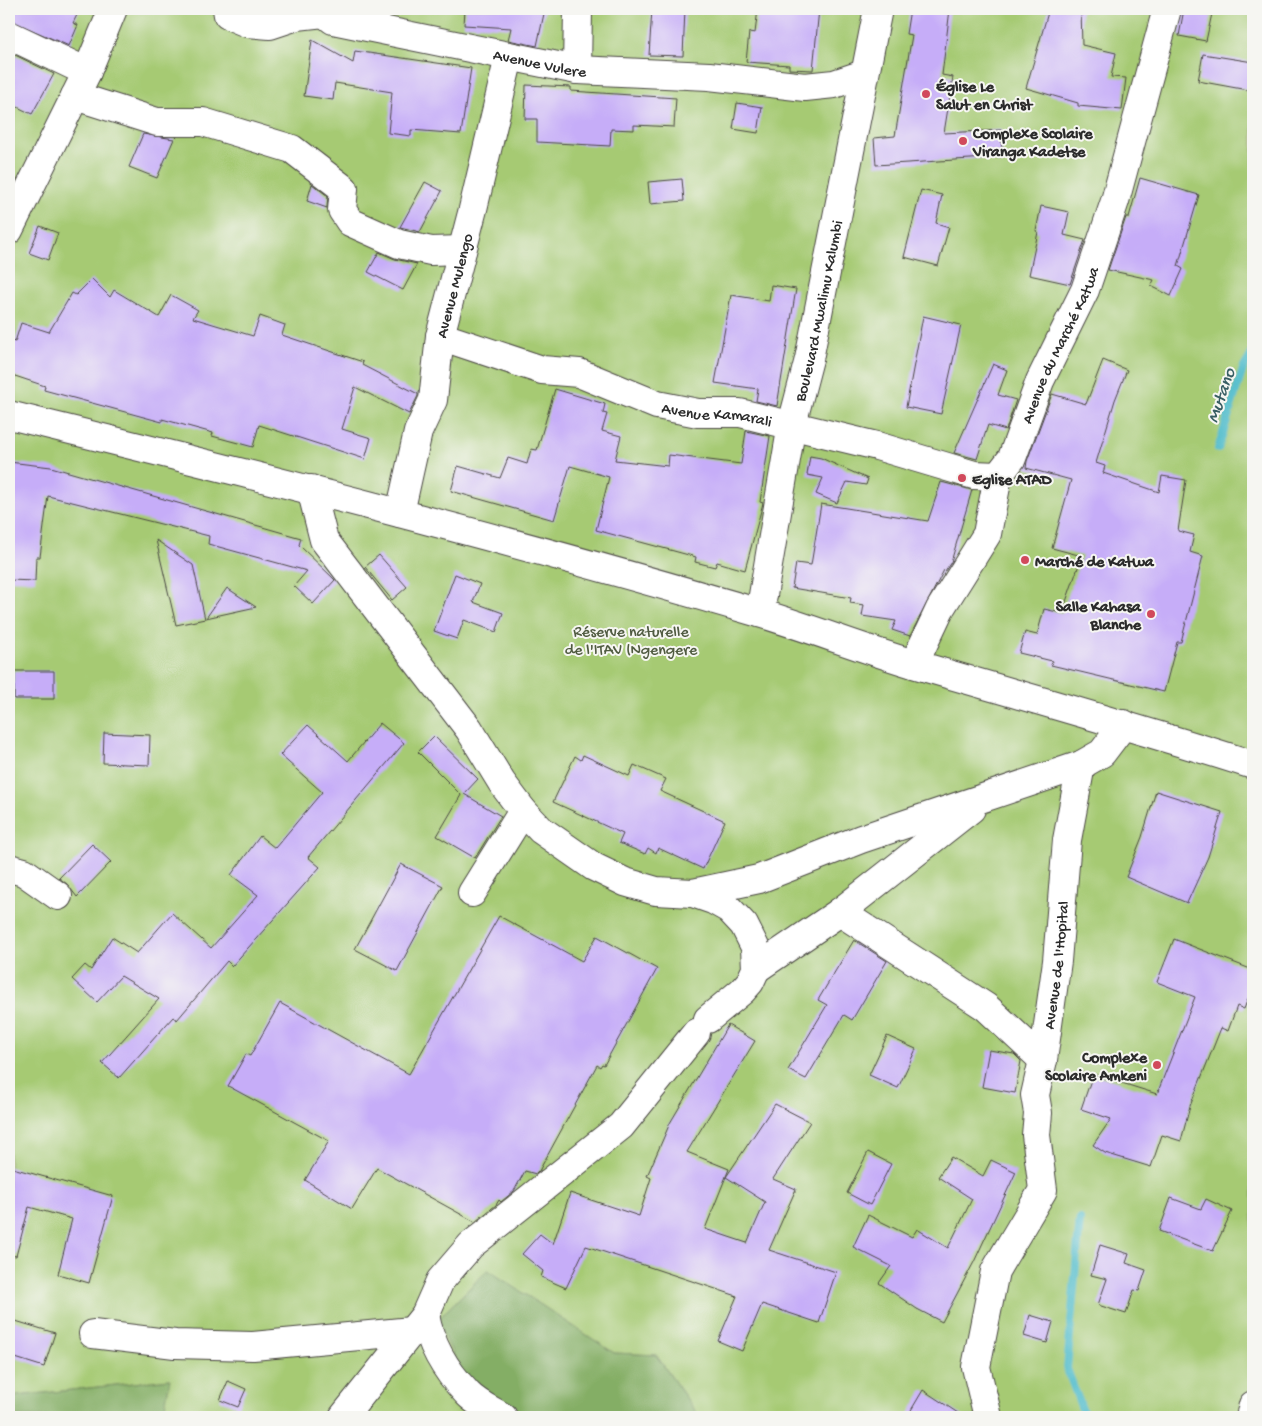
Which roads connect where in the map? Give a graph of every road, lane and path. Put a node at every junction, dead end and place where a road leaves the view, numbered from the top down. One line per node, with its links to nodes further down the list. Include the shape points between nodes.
1 (113, 9): 10 (street)
2 (227, 9): 6 (street, Avenue Vulere, via 228,14 247,23 270,25)
3 (578, 9): 9 (street)
4 (878, 9): 11 (street, Boulevard Mwalimu Kalumbi)
5 (1167, 9): 18 (street, Avenue du Marché Katwa, via 1116,200 1085,290 1040,381 1012,458)
6 (323, 11): 8 (street, Avenue Vulere, via 333,20)
7 (9, 35): 10 (street)
8 (509, 57): 9 (street, Avenue Vulere); 14 (street, Avenue Mulengo)
9 (577, 70): 11 (street, Avenue Vulere, via 709,76 805,86 834,84)
10 (87, 72): 12 (street)
11 (864, 74): 17 (street, Boulevard Mwalimu Kalumbi, via 809,359)
12 (75, 96): 13 (street); 14 (street, via 157,122 203,122 292,149 344,189 342,210 350,222 399,244 431,251)
13 (9, 230)
14 (462, 250): 15 (street, Avenue Mulengo)
15 (440, 336): 17 (street, Avenue Kamarali, via 542,370 579,373 657,405 698,413 740,413); 20 (street, Avenue Mulengo, via 433,400 418,432)
16 (9, 415): 19 (street)
17 (792, 424): 18 (street, Avenue Kamarali, via 974,475); 21 (street, Boulevard Mwalimu Kalumbi)
18 (998, 476): 22 (street, Avenue du Marché Katwa, via 987,534 940,609)
19 (311, 489): 20 (street); 27 (street, via 324,540 469,729)
20 (400, 513): 21 (street)
21 (760, 613): 22 (street)
22 (914, 664): 23 (street)
23 (1124, 724): 24 (street, via 1102,753); 25 (street)
24 (1081, 765): 26 (street); 34 (street, Avenue de l'Hopital, via 1067,840 1057,961)
25 (1253, 765)
26 (987, 796): 30 (street, via 861,839 759,879); 32 (street)
27 (523, 812): 29 (street); 30 (street, via 586,862 625,882 656,891)
28 (9, 868): 31 (street, via 24,872)
29 (472, 893)
30 (693, 893): 33 (street, via 729,909 744,925 755,947)
31 (58, 896)
32 (840, 912): 33 (street); 34 (street, via 986,1007)
33 (756, 969): 35 (street, via 750,982 702,1026 621,1126 471,1246 440,1282)
34 (1043, 1060): 40 (street, Avenue de l'Hopital, via 1035,1095 1043,1190 996,1271 976,1367)
35 (419, 1323): 36 (street, via 253,1346 175,1344); 38 (street, via 468,1394); 39 (street)
36 (93, 1334)
37 (1253, 1406): 41 (street)
38 (496, 1415)
39 (343, 1417)
40 (988, 1417)
41 (1250, 1417)

